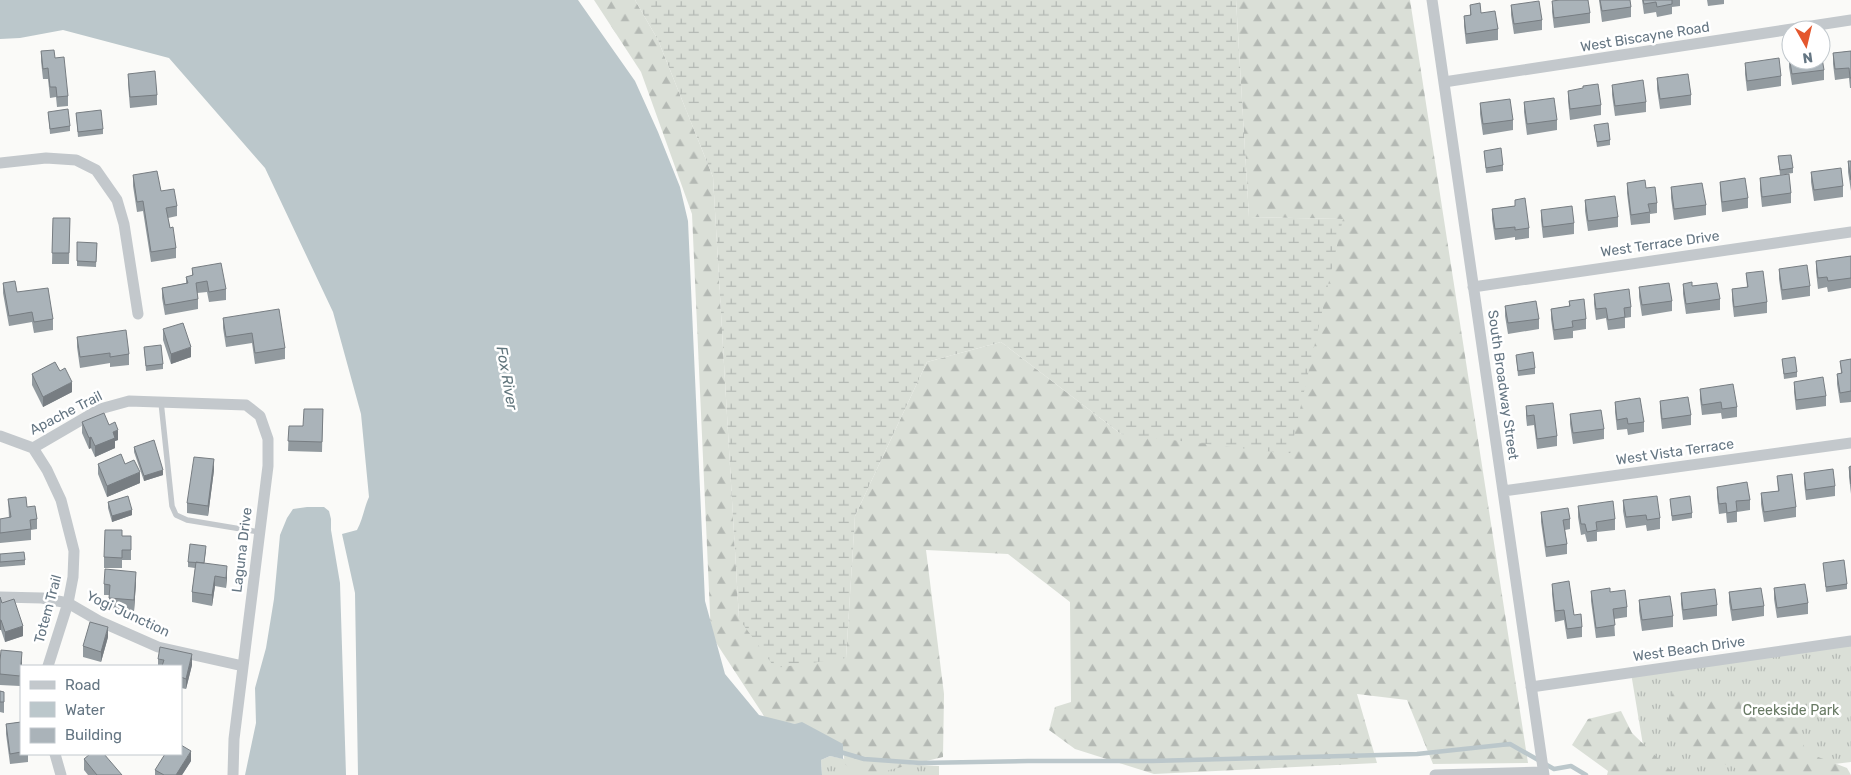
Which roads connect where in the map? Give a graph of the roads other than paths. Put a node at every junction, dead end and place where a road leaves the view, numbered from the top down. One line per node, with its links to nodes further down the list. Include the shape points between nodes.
1 (1432, 0): 3 (street, South Broadway Street)
2 (1851, 20): 3 (street, West Biscayne Road)
3 (1444, 82): 6 (street, South Broadway Street)
4 (0, 163): 7 (street, via 46,158 76,160 96,170 117,200 124,224)
5 (1851, 232): 6 (street, West Terrace Drive)
6 (1473, 287): 13 (street, South Broadway Street)
7 (138, 314)
8 (161, 402): 9 (street, Apache Trail); 12 (street, Apache Trail, via 129,401 100,409); 14 (lane, via 172,506 176,515 186,520)
9 (177, 402): 14 (street, Laguna Drive, via 246,406 260,416 268,439 268,466)
10 (0, 436): 12 (street, Apache Trail)
11 (1851, 443): 13 (street, West Vista Terrace)
12 (34, 448): 16 (street, Totem Trail, via 61,500 74,551 74,578)
13 (1503, 491): 20 (street, South Broadway Street)
14 (259, 532): 19 (street, Laguna Drive)
15 (0, 596): 16 (street, Yogi Junction)
16 (68, 603): 18 (street, Totem Trail); 19 (street, Yogi Junction, via 99,621 158,647)
17 (1851, 641): 20 (street, West Beach Drive)
18 (48, 665)
19 (243, 666): 24 (street, Laguna Drive)
20 (1531, 687): 22 (street, South Broadway Street)
21 (55, 755): 23 (street)
22 (1544, 773): 25 (street)
23 (61, 775)
24 (233, 775)
25 (1435, 775)

